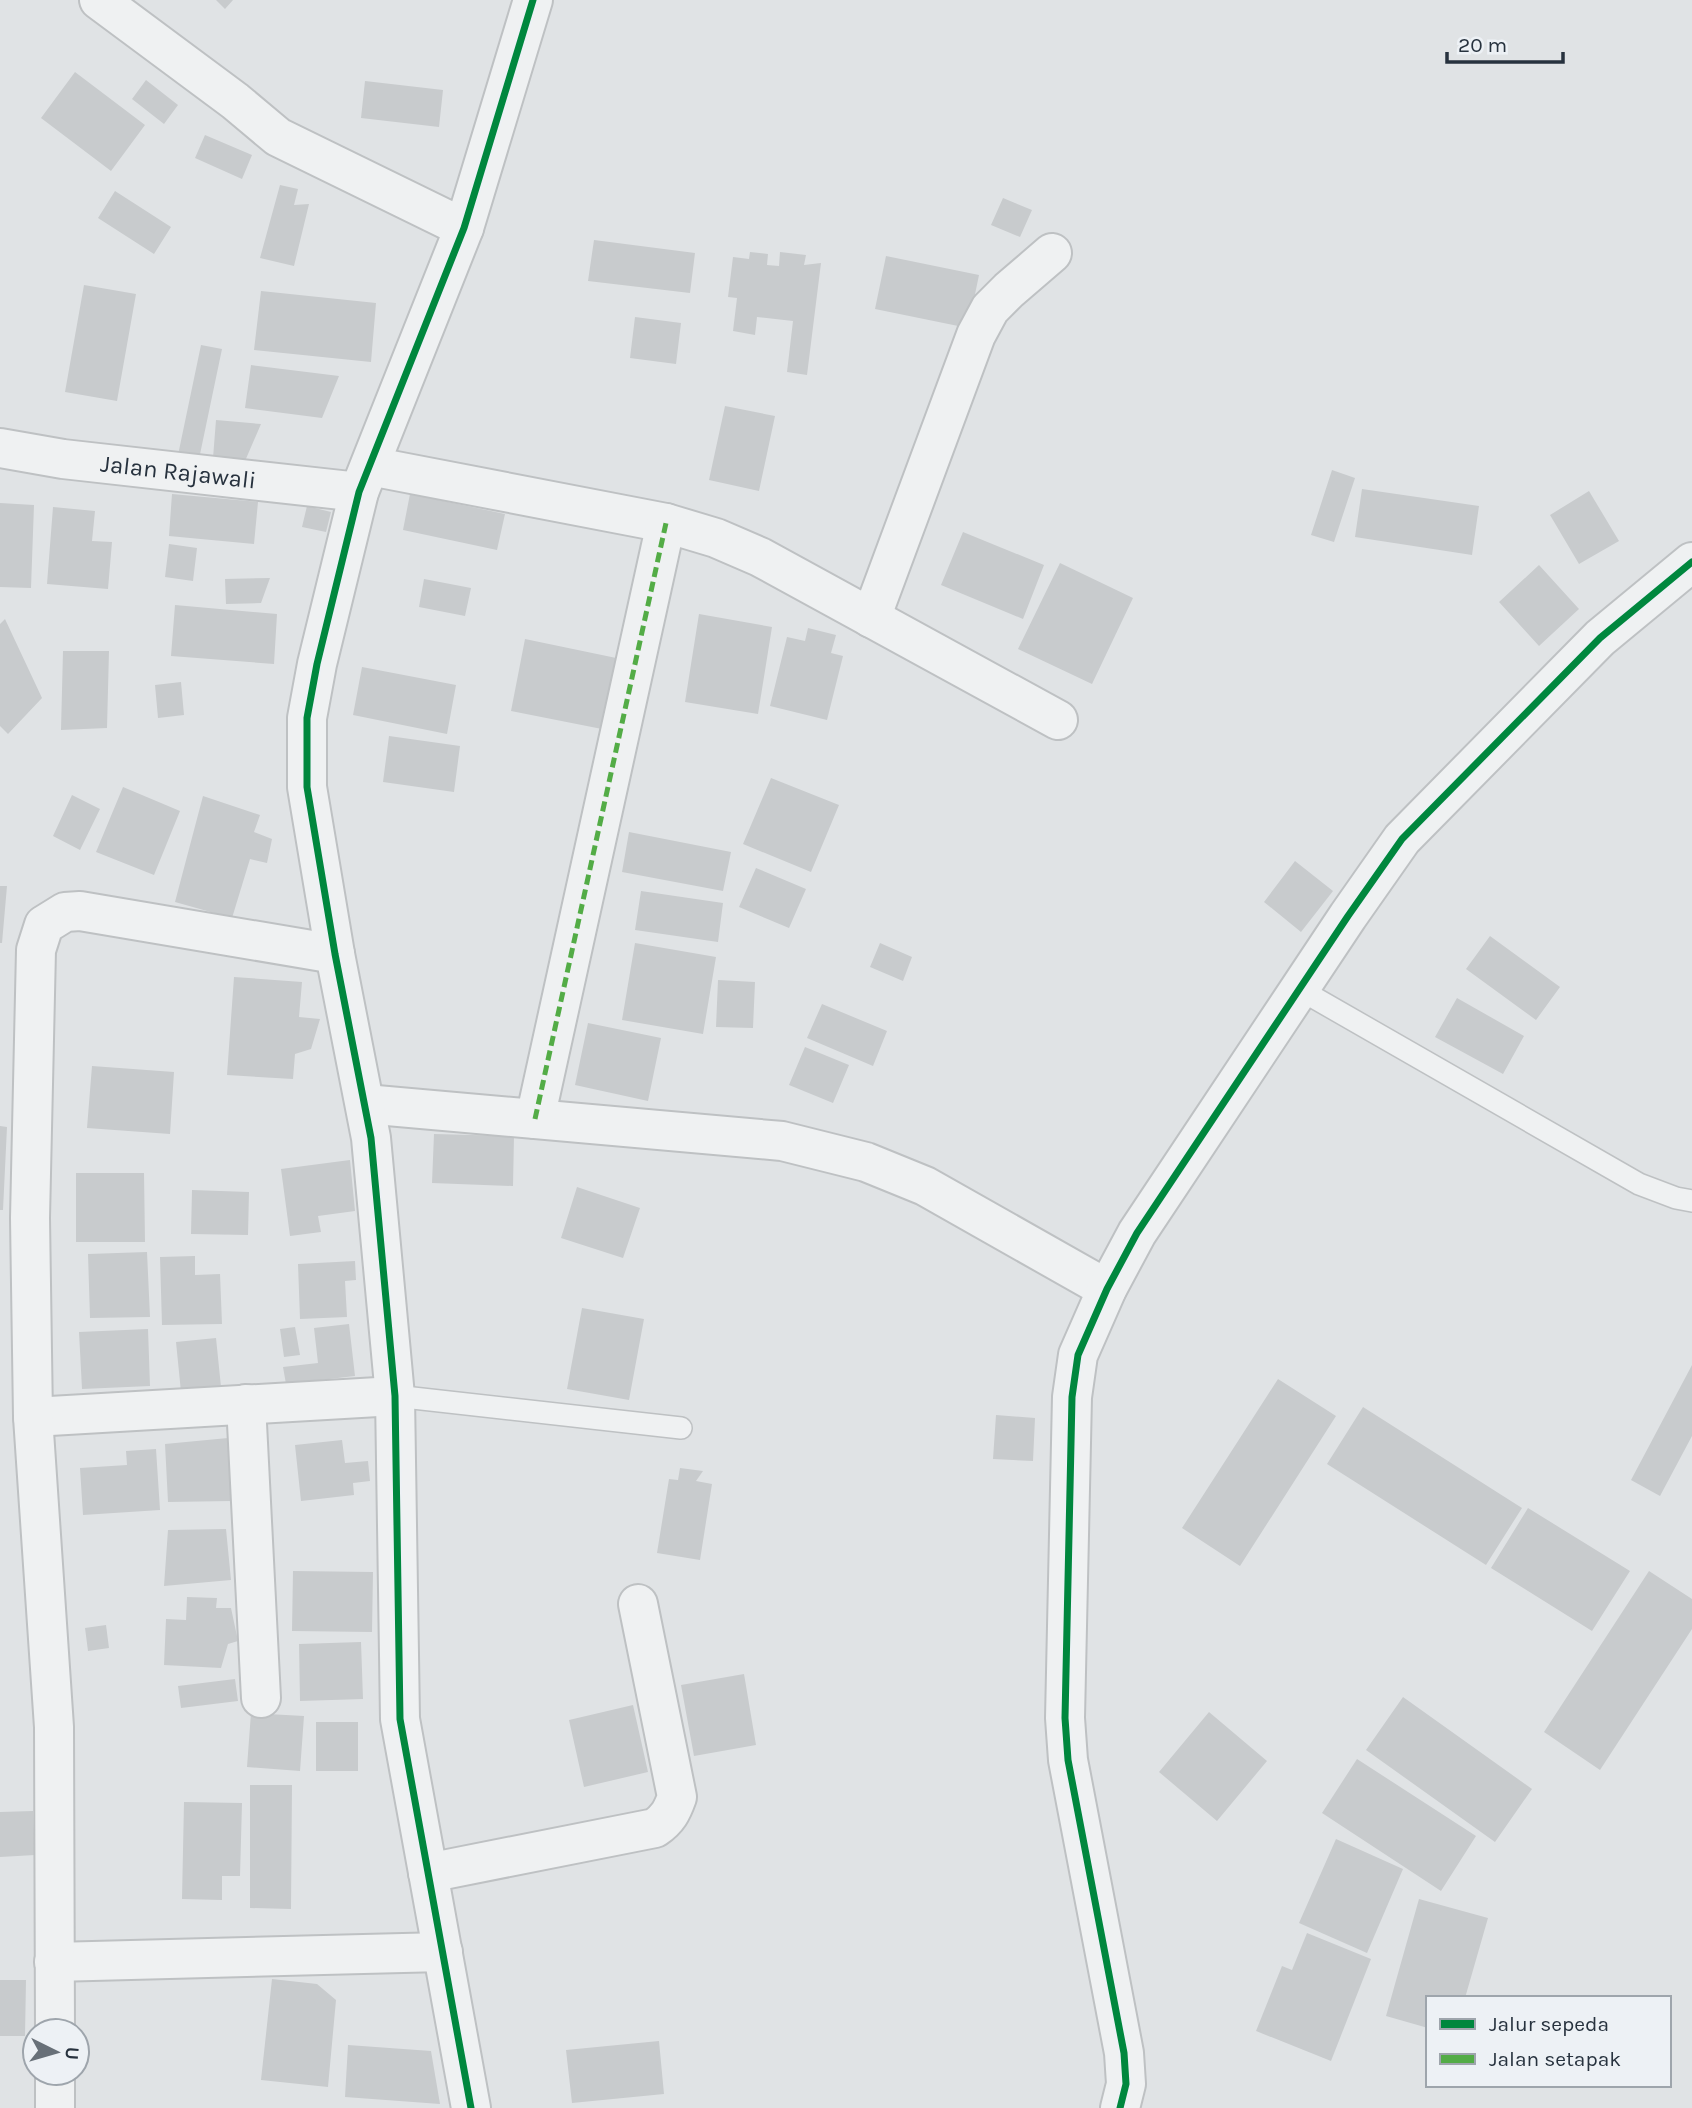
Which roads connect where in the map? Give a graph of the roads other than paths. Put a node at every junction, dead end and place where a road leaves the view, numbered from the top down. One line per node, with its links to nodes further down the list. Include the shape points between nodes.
1 (99, 0): 3 (street, via 278,137)
2 (533, 0): 3 (street)
3 (464, 228): 6 (street)
4 (1052, 253): 9 (street, via 990,309 976,335)
5 (0, 448): 6 (street, Jalan Rajawali, via 63,459)
6 (365, 479): 7 (street, Jalan Rajawali); 11 (street, via 307,718 307,787)
7 (666, 523): 9 (street, Jalan Rajawali, via 760,557); 14 (street)
8 (1692, 562): 12 (street, via 1600,638 1402,839)
9 (871, 618): 10 (street, Jalan Rajawali)
10 (1058, 720)
11 (335, 954): 13 (street); 19 (street, via 80,911 65,912 44,925 36,950 30,1218)
12 (1299, 989): 15 (lane, via 1639,1184); 16 (street, via 1137,1233)
13 (365, 1104): 14 (street); 17 (street)
14 (535, 1119): 16 (street, via 782,1141 866,1162 925,1186)
15 (1692, 1201)
16 (1107, 1289): 30 (street, via 1078,1354 1072,1396 1064,1677 1068,1760 1124,2053 1126,2084)
17 (395, 1396): 18 (street); 20 (lane); 23 (street, via 400,1719)
18 (246, 1404): 19 (street); 22 (street)
19 (33, 1417): 25 (street, via 54,1727)
20 (681, 1428)
21 (638, 1604): 23 (street, via 677,1797 666,1821 656,1828)
22 (261, 1698)
23 (428, 1873): 24 (street)
24 (443, 1952): 25 (street); 29 (street)
25 (54, 1962): 26 (street)
26 (55, 2017)
27 (55, 2087): 28 (street)
28 (55, 2108)
29 (471, 2108)
30 (1120, 2108)

